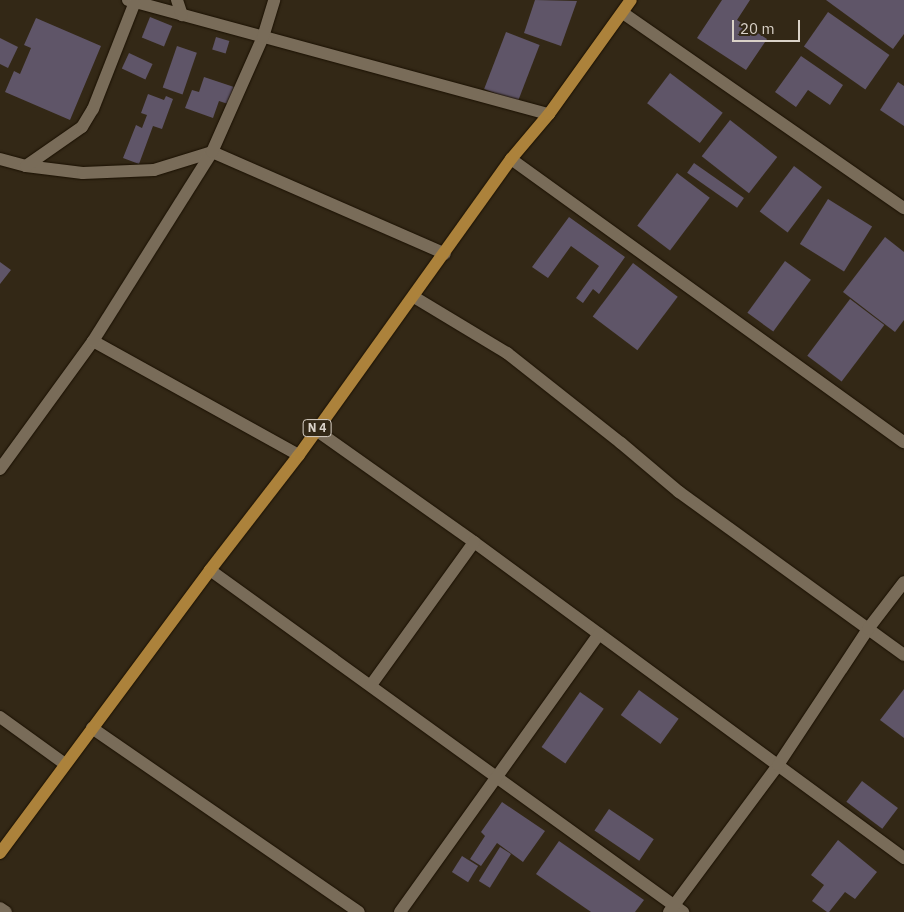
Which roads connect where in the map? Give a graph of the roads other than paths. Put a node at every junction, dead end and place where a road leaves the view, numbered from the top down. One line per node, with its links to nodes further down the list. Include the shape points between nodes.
1 (178, 0): 6 (street)
2 (274, 0): 7 (street)
3 (631, 0): 5 (main road, N 4)
4 (132, 1): 6 (street); 12 (street, via 93,109 82,127)
5 (623, 14): 8 (main road, N 4); 13 (street)
6 (182, 15): 7 (street)
7 (263, 37): 8 (street); 9 (street)
8 (549, 114): 10 (main road, N 4)
9 (212, 152): 12 (street, via 154,170 83,173); 14 (street); 16 (street)
10 (511, 159): 14 (main road, N 4); 18 (street)
11 (0, 160): 12 (street)
12 (26, 166)
13 (904, 208)
14 (445, 254): 15 (main road, N 4)
15 (414, 297): 17 (main road, N 4); 24 (street, via 507,353 679,492)
16 (93, 341): 19 (street); 20 (street)
17 (316, 430): 19 (main road, N 4); 21 (street)
18 (904, 442)
19 (299, 455): 22 (main road, N 4)
20 (0, 469)
21 (474, 542): 25 (street); 27 (street)
22 (210, 570): 27 (street); 29 (main road, N 4)
23 (904, 582): 24 (street)
24 (868, 629): 26 (street); 31 (street)
25 (599, 634): 31 (street); 32 (street)
26 (904, 655)
27 (371, 685): 32 (street)
28 (0, 718): 30 (street)
29 (92, 728): 30 (main road, N 4); 38 (street)
30 (65, 764): 33 (main road, N 4)
31 (778, 765): 34 (street); 36 (street)
32 (497, 776): 36 (street); 39 (street)
33 (0, 853)
34 (904, 858)
35 (0, 908): 37 (street)
36 (675, 910)
37 (6, 912)
38 (359, 912)
39 (400, 912)

